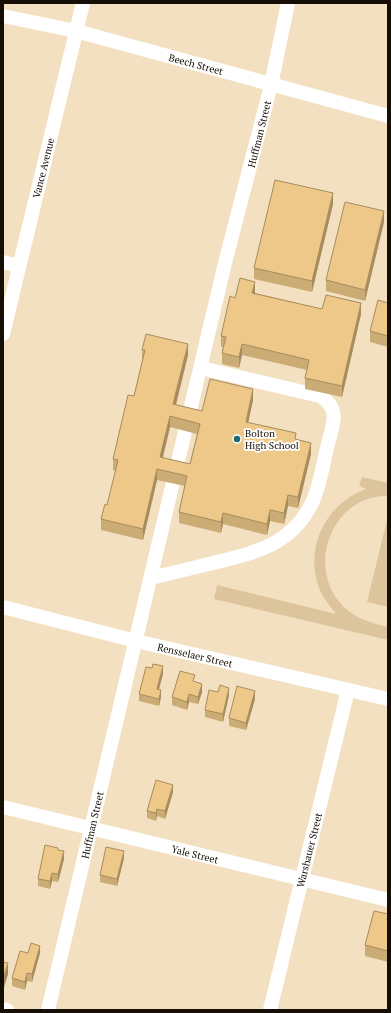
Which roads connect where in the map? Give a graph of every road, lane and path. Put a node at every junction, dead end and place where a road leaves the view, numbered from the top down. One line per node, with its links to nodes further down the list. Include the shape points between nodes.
1 (83, 3): 4 (street, Vance Avenue)
2 (288, 3): 5 (street, Huffman Street)
3 (3, 16): 4 (street, Beech Street)
4 (76, 31): 5 (street, Beech Street); 8 (street, Vance Avenue)
5 (271, 85): 6 (street, Beech Street); 10 (street, Huffman Street)
6 (388, 116)
7 (3, 262): 8 (street)
8 (19, 266): 9 (street, Vance Avenue)
9 (3, 334)
10 (201, 368): 11 (street, Huffman Street); 11 (street, via 320,396 329,402 334,412 333,423 311,505 290,532 274,544 253,554)
11 (151, 578): 13 (street, Huffman Street)
12 (3, 607): 13 (street, Rensselaer Street)
13 (136, 641): 14 (street, Rensselaer Street); 17 (street, Huffman Street)
14 (348, 690): 15 (street, Rensselaer Street); 18 (street, Warshauer Street)
15 (388, 699)
16 (3, 807): 17 (street, Yale Street)
17 (92, 829): 18 (street, Yale Street); 22 (street, Huffman Street)
18 (302, 880): 19 (street, Yale Street); 23 (street, Warshauer Street)
19 (388, 900)
20 (3, 1009): 21 (street)
21 (7, 1010)
22 (48, 1010)
23 (270, 1010)

